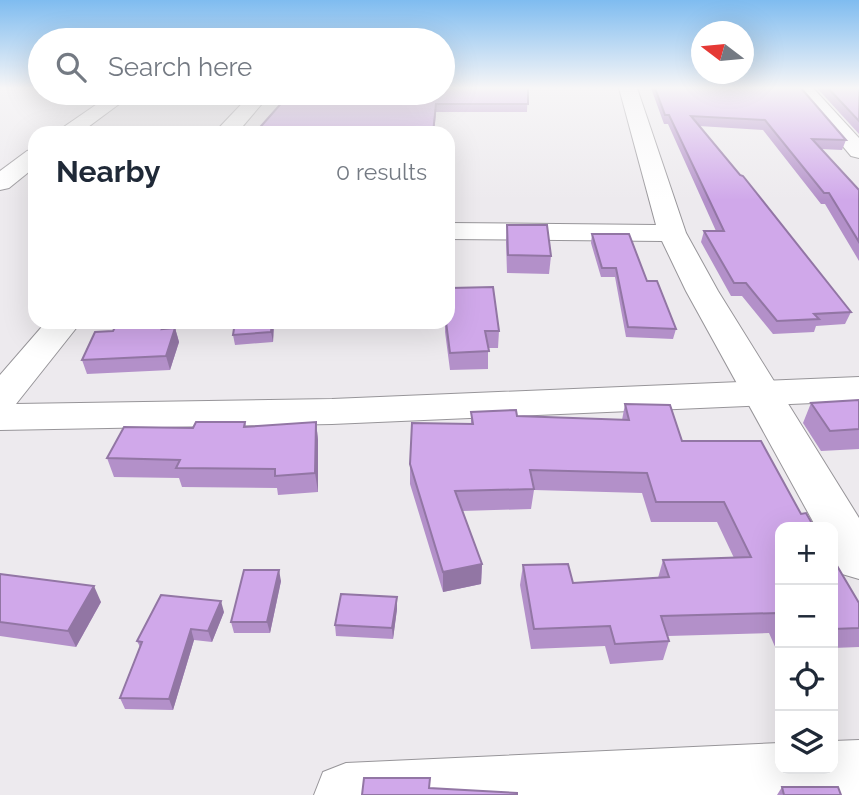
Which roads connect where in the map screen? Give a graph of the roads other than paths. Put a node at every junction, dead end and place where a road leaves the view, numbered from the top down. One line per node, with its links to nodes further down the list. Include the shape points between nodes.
1 (639, 125): 7 (street)
2 (836, 125): 3 (street)
3 (859, 151)
4 (28, 161): 5 (street)
5 (0, 183)
6 (455, 231): 7 (street)
7 (671, 233): 10 (street)
8 (58, 329): 11 (street)
9 (859, 389): 10 (street)
10 (764, 396): 12 (street); 13 (street)
11 (0, 399)
12 (0, 417)
13 (859, 560)
14 (859, 771): 15 (street)
15 (346, 795)

